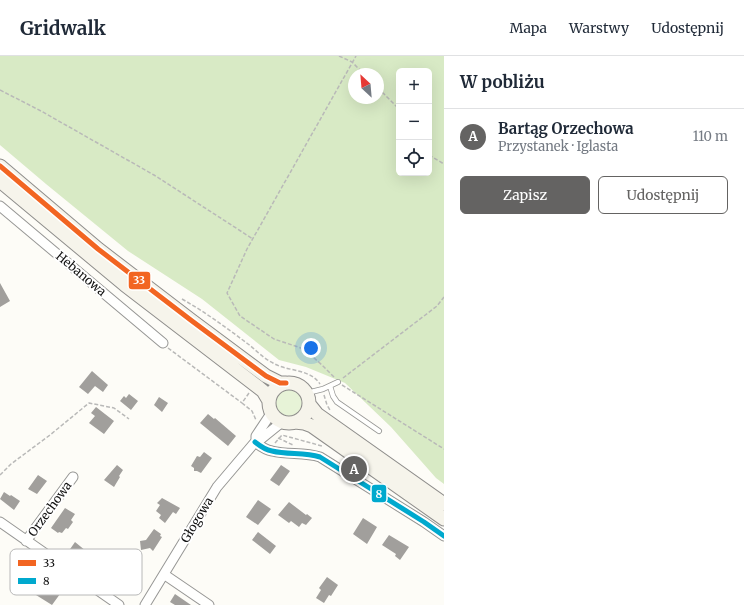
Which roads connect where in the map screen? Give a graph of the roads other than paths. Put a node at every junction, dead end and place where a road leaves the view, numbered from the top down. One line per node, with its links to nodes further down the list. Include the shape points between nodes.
1 (0, 166): 6 (main road, via 98,249 198,326 266,376)
2 (0, 181): 9 (main road, via 119,280 264,392)
3 (0, 206): 4 (street, Hebanowa)
4 (162, 343)
5 (338, 382): 7 (lane)
6 (286, 383): 8 (main road, via 298,385); 9 (main road, via 277,388 271,396)
7 (330, 386): 8 (lane); 12 (lane, via 337,402)
8 (308, 399): 11 (main road, via 305,415); 15 (main road, via 317,414)
9 (271, 407): 10 (main road, via 276,418); 13 (street, Głogowa)
10 (282, 422): 11 (main road); 13 (street, Głogowa)
11 (296, 422): 16 (main road, via 312,426)
12 (379, 431)
13 (255, 442): 18 (street, via 271,451 312,454 320,457); 21 (street, Głogowa, via 217,487)
14 (73, 477): 19 (street, Orzechowa)
15 (444, 504)
16 (444, 519)
17 (0, 522): 19 (street, Orzechowa)
18 (444, 536)
19 (26, 541): 20 (street, Orzechowa)
20 (38, 549)
21 (165, 575): 24 (street, Głogowa); 25 (street)
22 (104, 595): 23 (street, Orzechowa)
23 (118, 605)
24 (146, 605)
25 (209, 605)

